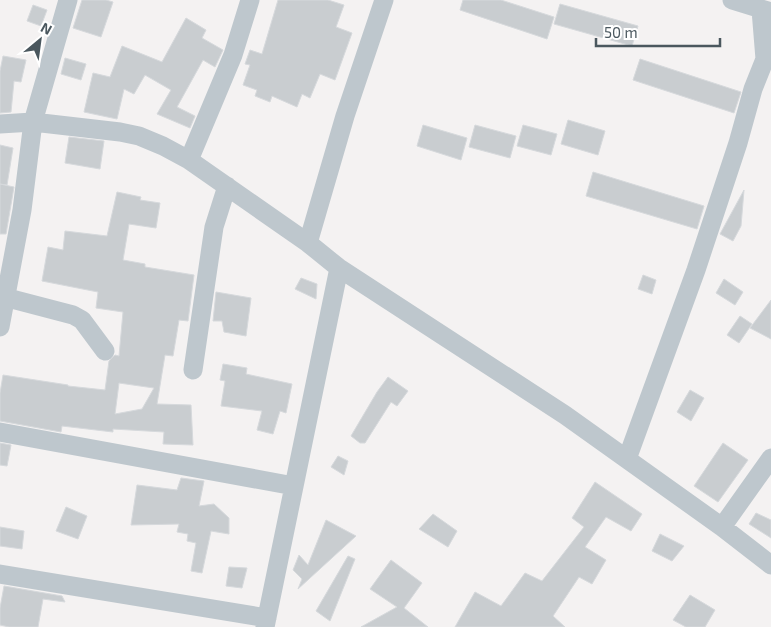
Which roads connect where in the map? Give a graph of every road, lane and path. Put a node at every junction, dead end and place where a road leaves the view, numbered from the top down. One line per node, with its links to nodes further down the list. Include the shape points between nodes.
1 (68, 0): 6 (street)
2 (250, 0): 8 (street, via 233,55)
3 (384, 0): 10 (street, via 345,116)
4 (732, 0): 5 (street)
5 (766, 11): 18 (street, via 765,59 696,270)
6 (34, 122): 7 (street); 8 (street, via 139,136); 12 (street, via 22,210)
7 (0, 124)
8 (189, 160): 9 (street)
9 (228, 186): 10 (street); 15 (street, via 214,227)
10 (308, 243): 11 (street)
11 (340, 268): 18 (street); 19 (street)
12 (3, 297): 13 (street); 14 (street, via 73,315 82,320)
13 (0, 326)
14 (105, 350)
15 (193, 370)
16 (0, 432): 19 (street)
17 (771, 458): 20 (street)
18 (627, 459): 20 (street)
19 (294, 486): 23 (street)
20 (722, 527): 21 (street)
21 (771, 565)
22 (0, 574): 23 (street)
23 (266, 622)

